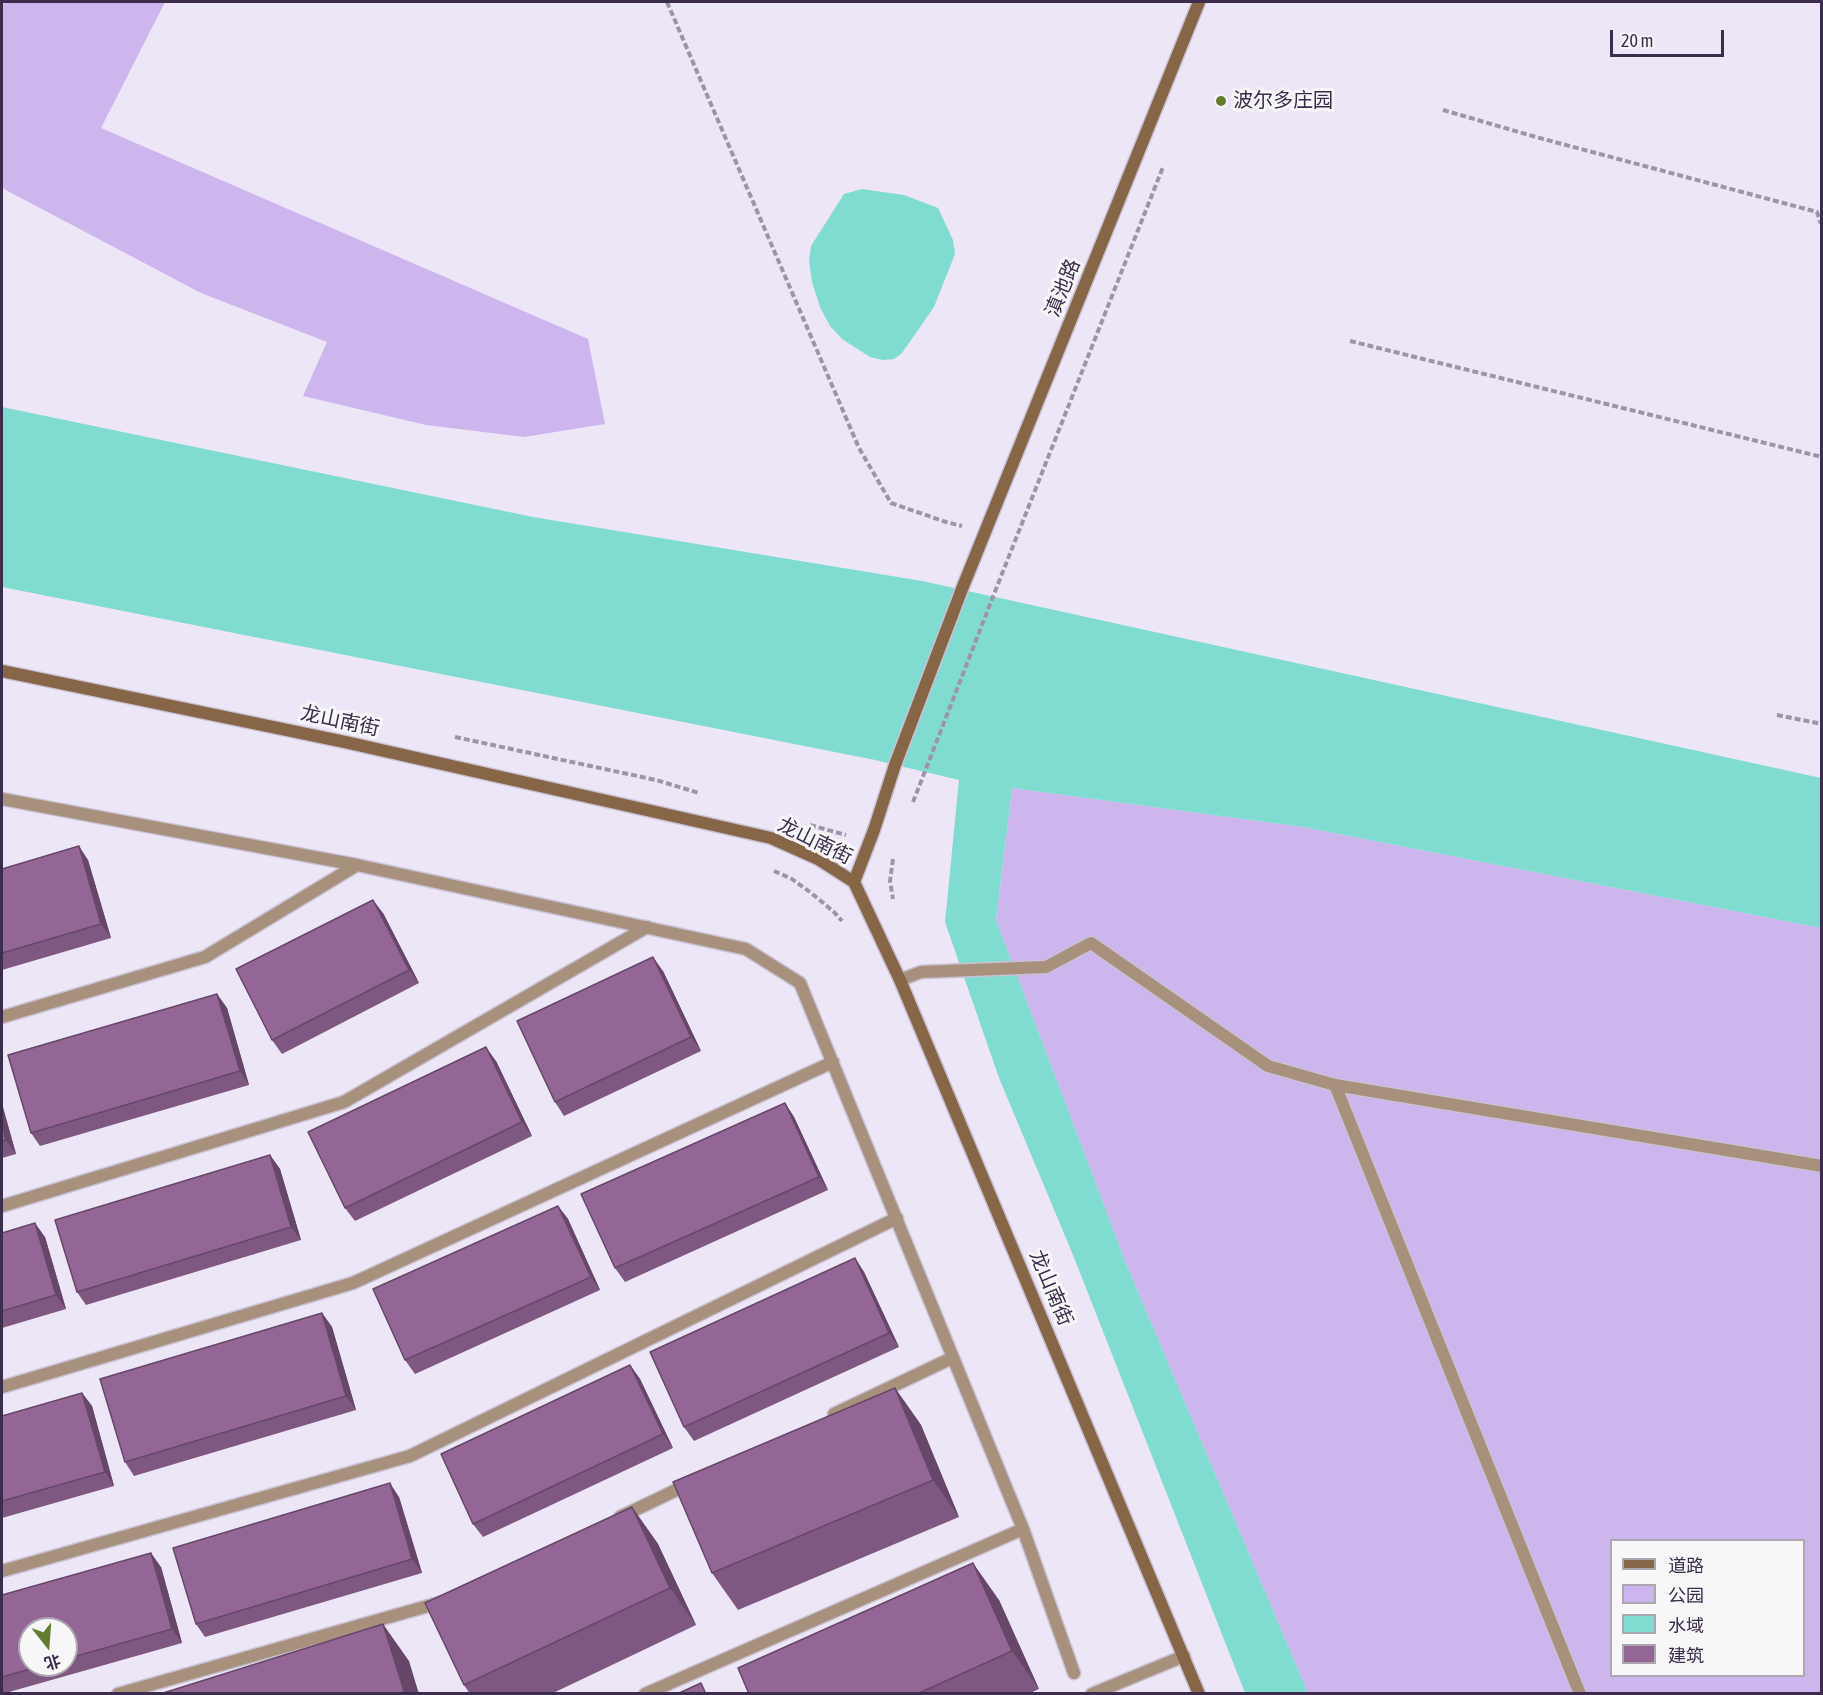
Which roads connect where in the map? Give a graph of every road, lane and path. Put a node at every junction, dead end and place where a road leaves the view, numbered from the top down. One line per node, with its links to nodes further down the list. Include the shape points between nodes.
1 (667, 2): 8 (path, via 859,448 891,503 964,526)
2 (1199, 2): 23 (street, 滇池路, via 962,589)
3 (1443, 110): 5 (path, via 1817,212)
4 (1167, 157): 17 (path)
5 (1821, 222)
6 (1350, 341): 7 (path)
7 (1821, 457)
8 (960, 536)
9 (2, 671): 23 (street, 龙山南街, via 345,742 771,838 818,859)
10 (1777, 715): 11 (path)
11 (1821, 723)
12 (446, 736): 13 (path)
13 (701, 793)
14 (2, 799): 15 (street)
15 (19, 802): 16 (street); 21 (street)
16 (2, 807)
17 (911, 807)
18 (804, 823): 19 (path, via 849,836)
19 (852, 829)
20 (894, 854): 24 (path, via 890,881)
21 (357, 866): 26 (street); 28 (street, via 205,957)
22 (768, 867): 25 (path, via 810,892)
23 (854, 882): 27 (street, 龙山南街)
24 (894, 904)
25 (846, 926)
26 (647, 927): 29 (street, via 746,949 800,983); 32 (street, via 344,1102)
27 (900, 980): 30 (street, via 921,972 1046,967 1091,943 1268,1066); 42 (street, 龙山南街)
28 (2, 1017)
29 (833, 1062): 33 (street); 35 (street, via 353,1283)
30 (1335, 1085): 31 (street); 48 (street)
31 (1821, 1166)
32 (2, 1206)
33 (897, 1218): 34 (street); 40 (street, via 410,1456)
34 (952, 1358): 36 (street); 39 (street)
35 (2, 1387)
36 (824, 1419)
37 (706, 1476): 38 (street)
38 (610, 1522)
39 (1023, 1529): 43 (street); 45 (street)
40 (2, 1571)
41 (450, 1598): 44 (street)
42 (1184, 1656): 46 (street); 47 (street, 龙山南街)
43 (1074, 1673)
44 (118, 1694)
45 (645, 1694)
46 (1092, 1694)
47 (1199, 1694)
48 (1580, 1694)

